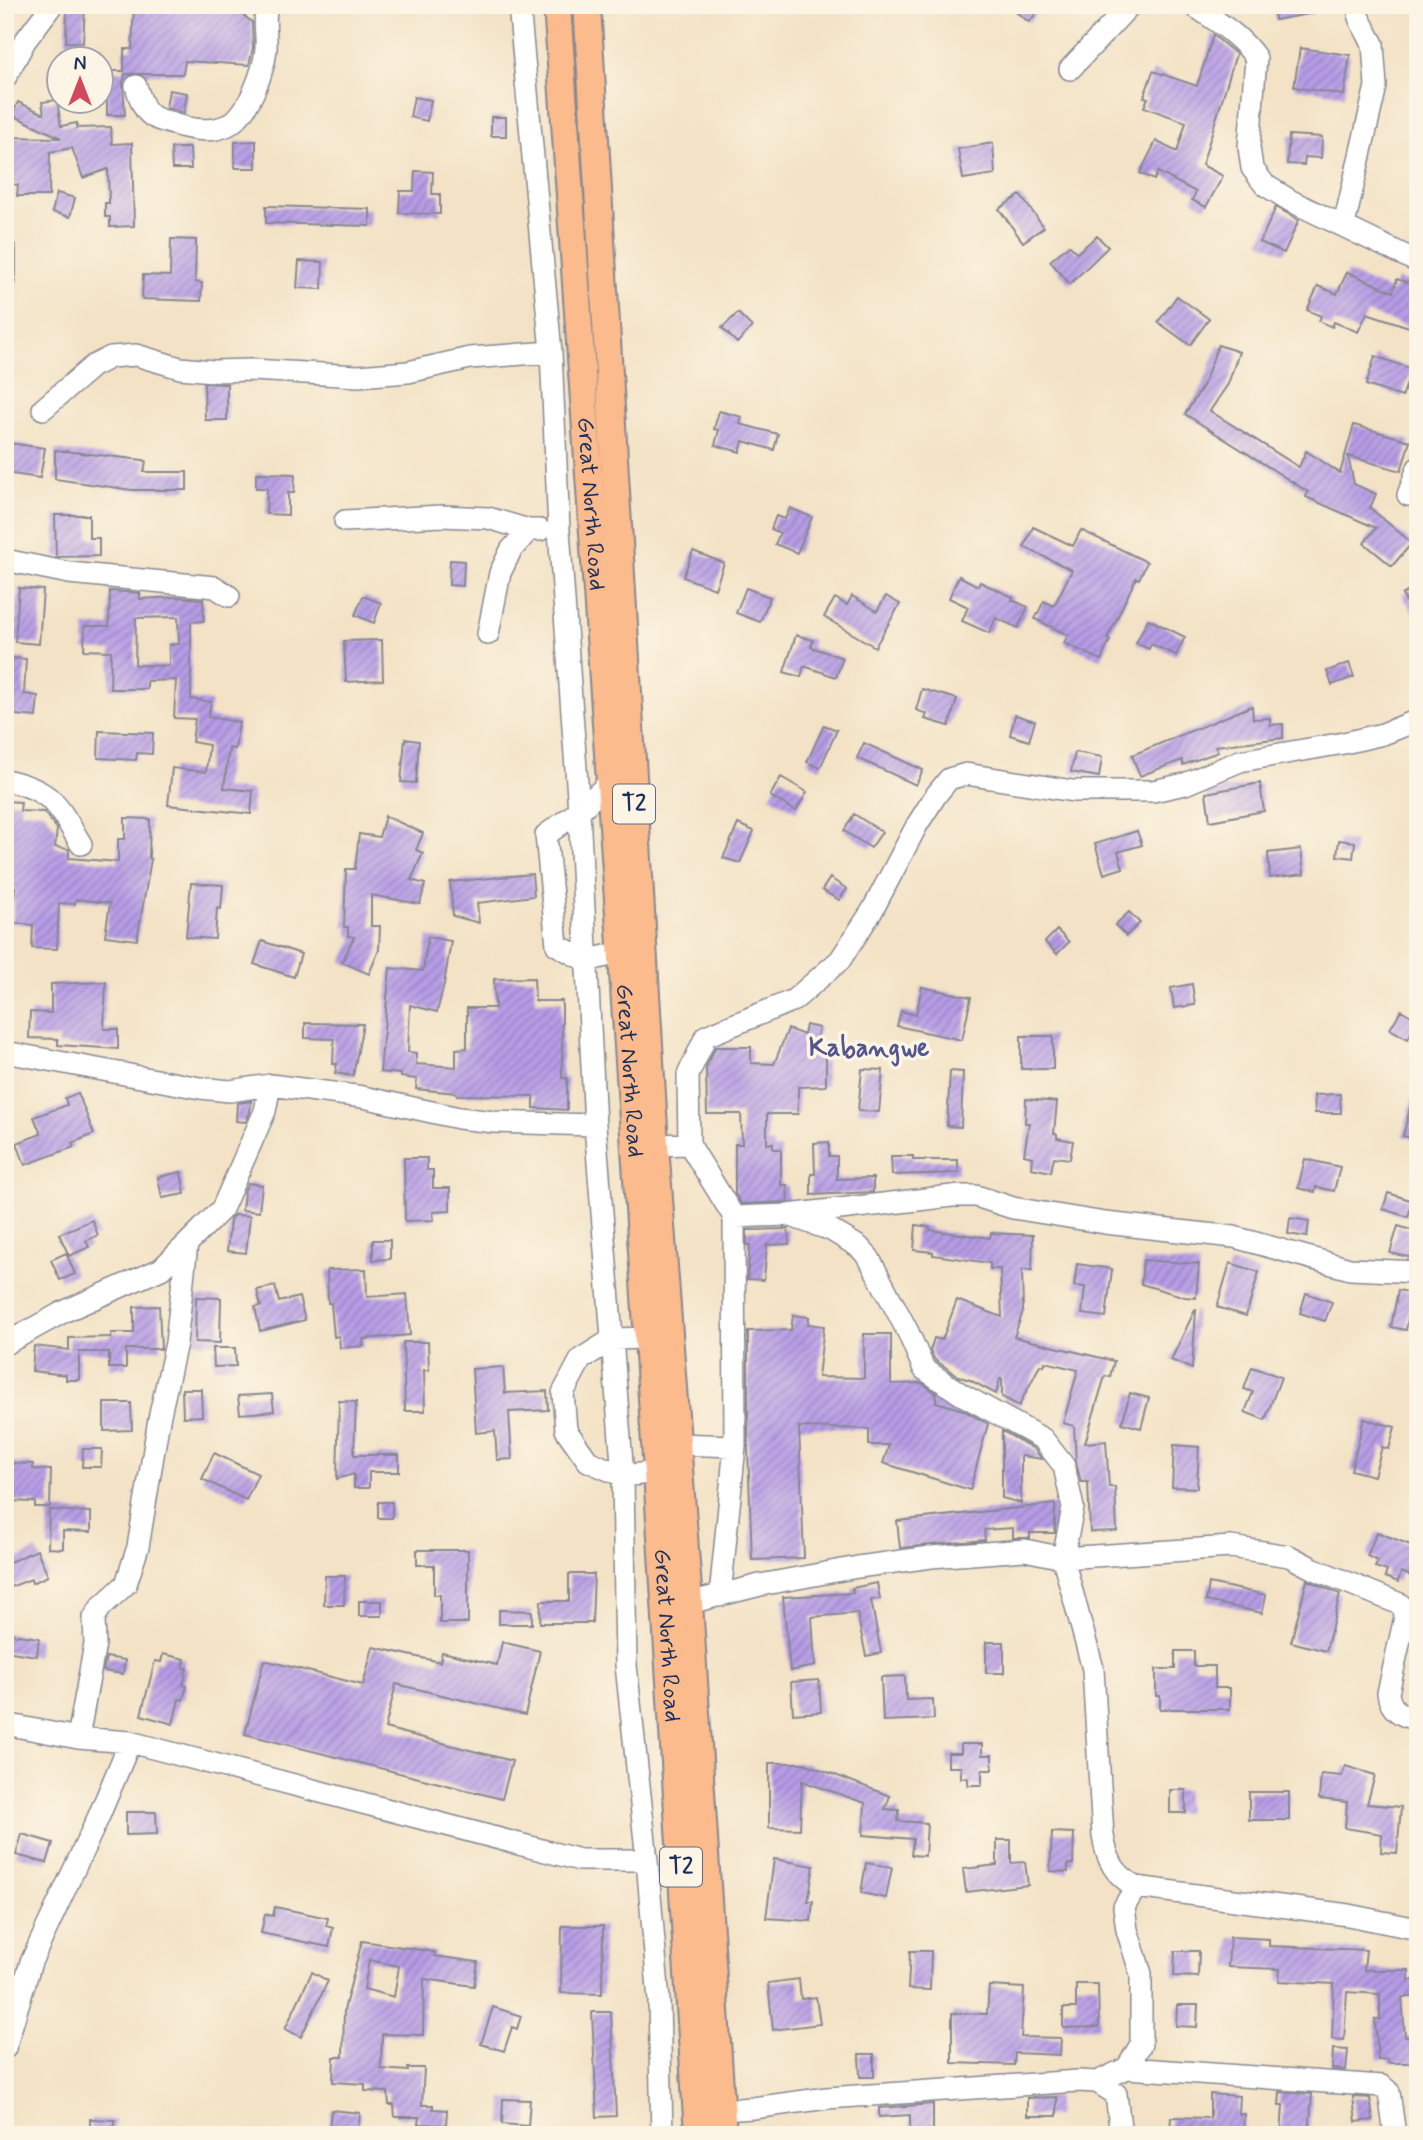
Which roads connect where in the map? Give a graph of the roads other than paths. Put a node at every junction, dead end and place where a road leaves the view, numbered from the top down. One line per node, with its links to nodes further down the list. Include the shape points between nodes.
1 (52, 5): 10 (street)
2 (267, 5): 11 (street, via 263,67 251,97 228,125 208,130 162,121 143,108)
3 (519, 5): 16 (street)
4 (557, 5): 28 (main road, Great North Road / T2)
5 (587, 5): 37 (main road, Great North Road / T2)
6 (1130, 5): 9 (street)
7 (1193, 5): 12 (street, via 1235,35 1256,58 1249,147 1252,167 1265,185)
8 (1359, 18): 12 (street, via 1373,44 1376,86)
9 (1070, 69)
10 (5, 78)
11 (136, 86)
12 (1344, 225): 14 (street)
13 (5, 250): 15 (street)
14 (1418, 262)
15 (5, 278)
16 (551, 352): 17 (street, via 470,358 408,372 358,376 213,372 136,355 111,357 93,366); 22 (street)
17 (43, 409)
18 (1418, 468): 19 (street)
19 (1408, 495)
20 (345, 521): 21 (street, via 488,518)
21 (529, 530): 22 (street); 25 (street, via 511,550 500,573)
22 (559, 530): 29 (street)
23 (5, 560): 24 (street, via 69,572 215,587)
24 (229, 596)
25 (488, 634)
26 (1418, 720): 36 (street, via 1344,743 1240,761 1185,784 1153,791 1073,791 966,774 949,779 917,825 872,911 840,960 794,1000 706,1036 688,1075)
27 (5, 780): 30 (street, via 30,785 49,797)
28 (610, 782): 29 (street); 31 (main road, Great North Road / T2)
29 (579, 811): 32 (street); 32 (street, via 546,835 557,945)
30 (81, 844)
31 (622, 951): 32 (street); 42 (main road, Great North Road / T2)
32 (586, 961): 35 (street)
33 (5, 1052): 34 (street, via 210,1089)
34 (270, 1085): 35 (street, via 363,1097 459,1118); 40 (street, via 265,1111 222,1209)
35 (595, 1125): 43 (street)
36 (689, 1144): 37 (street); 39 (street)
37 (654, 1145): 45 (main road, Great North Road / T2)
38 (788, 1215): 39 (street); 41 (street, via 976,1196 1013,1208 1105,1223 1234,1237 1350,1269); 49 (street, via 841,1234 869,1258 928,1374 1043,1439 1064,1466 1073,1508)
39 (734, 1217): 46 (street)
40 (187, 1244): 44 (street, via 161,1269 63,1312); 54 (street, via 176,1343 138,1547 126,1584 94,1618 95,1644)
41 (1418, 1272)
42 (647, 1338): 43 (street); 47 (main road, Great North Road / T2)
43 (614, 1339): 48 (street); 48 (street, via 581,1359 563,1393 566,1430 588,1461)
44 (5, 1344)
45 (676, 1444): 46 (street); 51 (main road, Great North Road / T2)
46 (735, 1446): 50 (street)
47 (657, 1472): 48 (street); 64 (main road, Great North Road / T2)
48 (623, 1476): 56 (street, via 626,1665)
49 (1063, 1558): 50 (street, via 1025,1550 932,1557 797,1578); 52 (street, via 1231,1547 1267,1551 1391,1599 1404,1609 1405,1617 1389,1703 1400,1716); 57 (street, via 1093,1669 1106,1850 1115,1871)
50 (720, 1596): 51 (street)
51 (689, 1603): 62 (main road, Great North Road / T2)
52 (1418, 1720)
53 (5, 1724): 54 (street)
54 (78, 1738): 55 (street)
55 (130, 1742): 56 (street, via 580,1860); 59 (street, via 31,1962)
56 (648, 1860): 63 (street)
57 (1136, 1888): 58 (street, via 1348,1915); 60 (street, via 1124,1907 1126,1930 1141,1974 1141,2045)
58 (1418, 1929)
59 (5, 2048)
60 (1126, 2068): 61 (street); 66 (street, via 1382,2086 1389,2092)
61 (1097, 2082): 62 (street, via 827,2098 753,2108); 65 (street, via 1116,2094)
62 (722, 2123)
63 (663, 2135)
64 (698, 2135)
65 (1121, 2135)
66 (1395, 2135)

